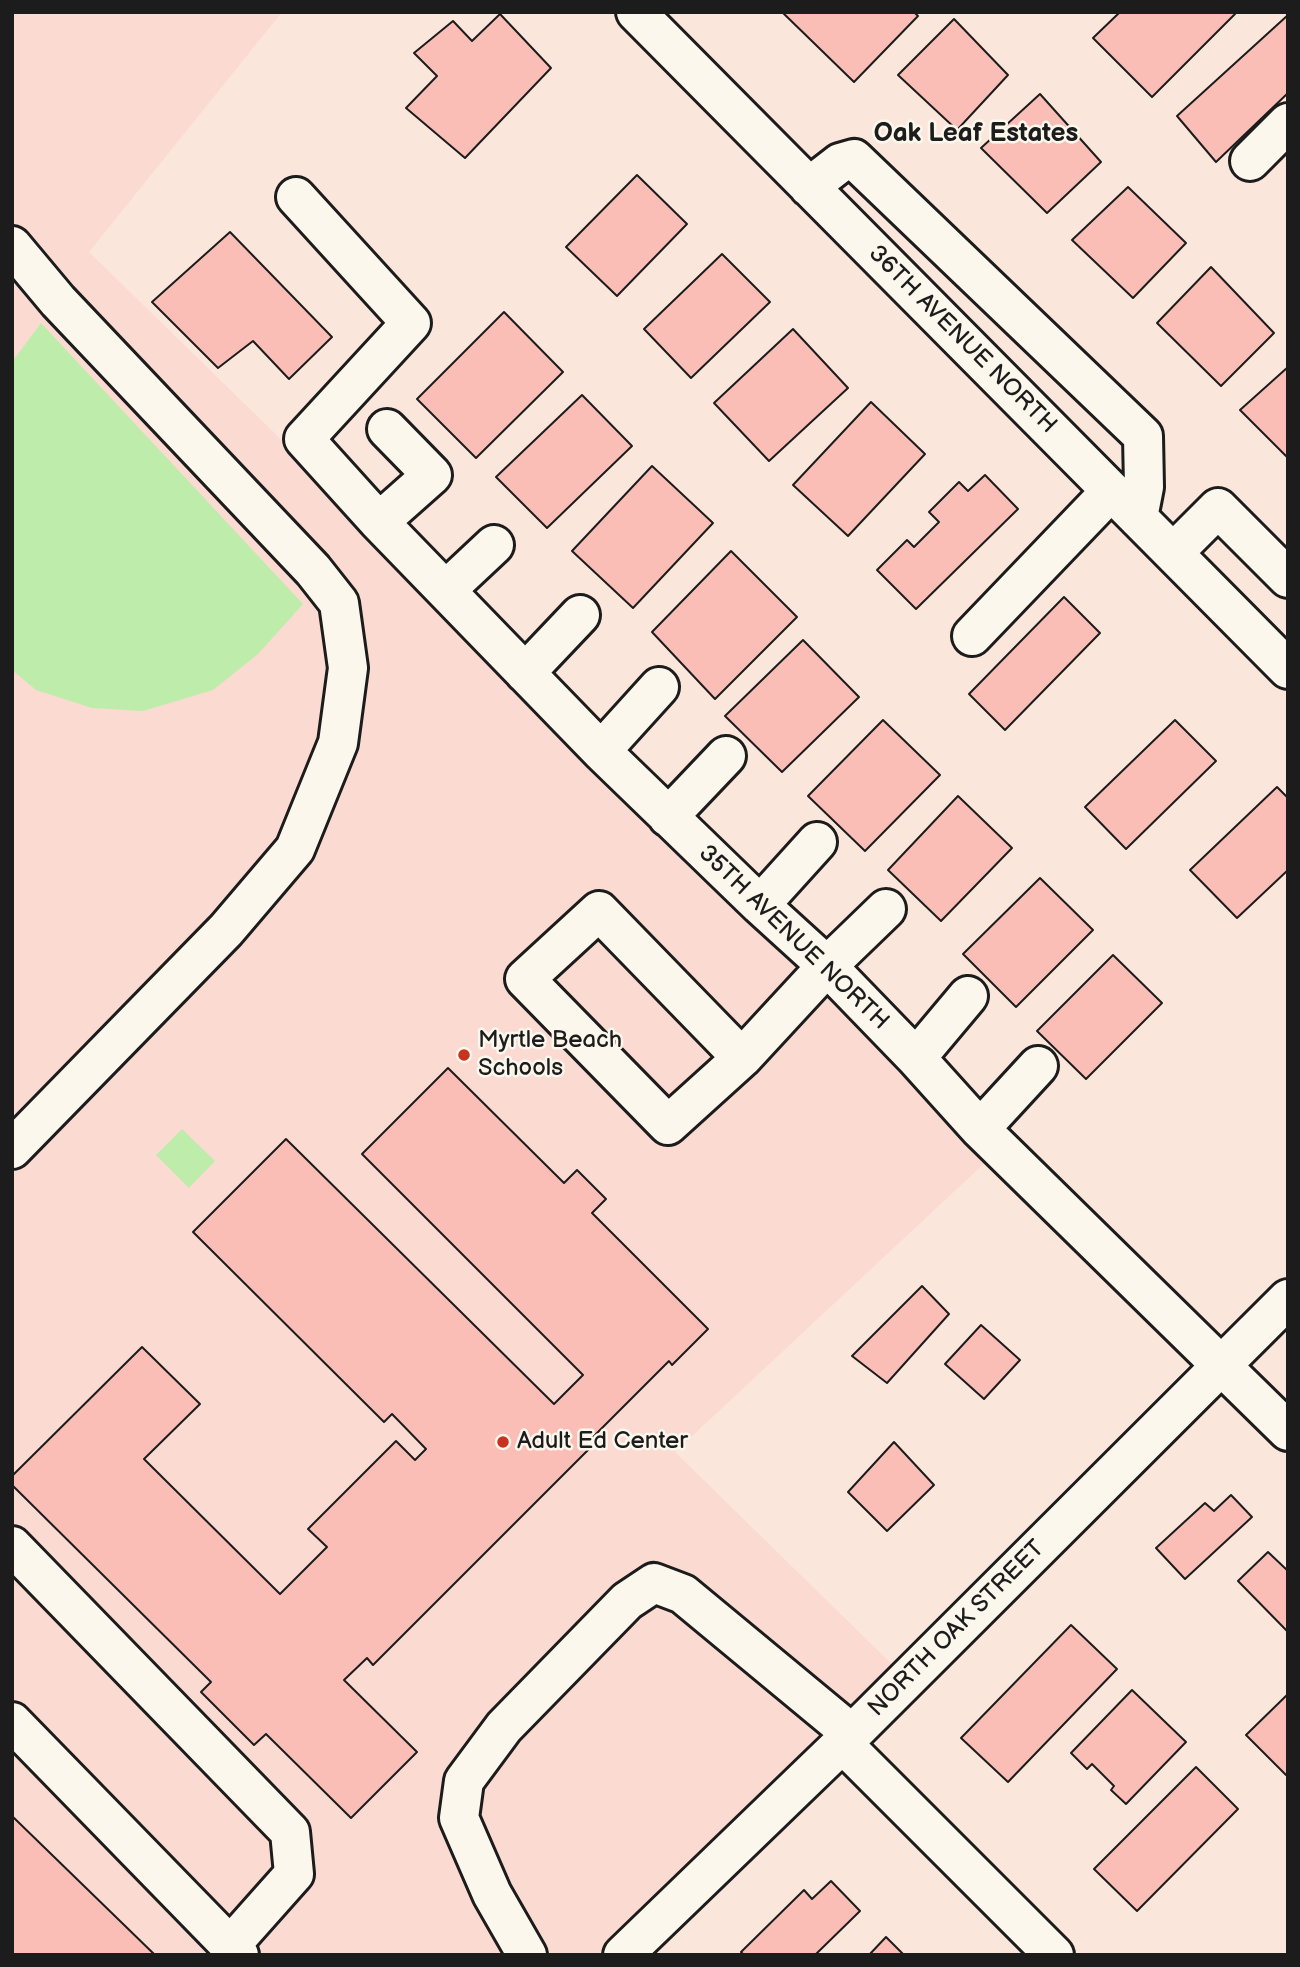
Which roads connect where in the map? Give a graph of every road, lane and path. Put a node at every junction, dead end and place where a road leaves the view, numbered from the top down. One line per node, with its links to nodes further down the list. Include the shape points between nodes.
1 (636, 12): 4 (street, 36TH AVENUE NORTH)
2 (1288, 123): 3 (street)
3 (1250, 162)
4 (809, 187): 7 (street, via 840,163 854,159); 9 (street, 36TH AVENUE NORTH)
5 (296, 197): 14 (street, 35TH AVENUE NORTH, via 411,323 304,439)
6 (12, 246): 36 (street, via 58,301 313,570 339,603 348,668 338,744 295,849 226,930)
7 (988, 288): 8 (street); 9 (street)
8 (1015, 315): 10 (street); 13 (street, via 1143,436 1144,487)
9 (948, 326): 10 (street, 36TH AVENUE NORTH)
10 (976, 355): 12 (street, 36TH AVENUE NORTH)
11 (387, 429): 14 (street, via 432,475)
12 (1111, 491): 13 (street, 36TH AVENUE NORTH); 20 (street)
13 (1138, 518): 16 (street, 36TH AVENUE NORTH)
14 (379, 522): 18 (street, 35TH AVENUE NORTH)
15 (494, 545): 18 (street)
16 (1173, 553): 17 (street, via 1218,508); 21 (street, 36TH AVENUE NORTH)
17 (1288, 578)
18 (446, 590): 22 (street, 35TH AVENUE NORTH)
19 (580, 615): 22 (street)
20 (972, 636)
21 (1287, 667)
22 (525, 673): 24 (street, 35TH AVENUE NORTH)
23 (659, 687): 24 (street)
24 (601, 751): 26 (street, 35TH AVENUE NORTH)
25 (726, 756): 26 (street)
26 (668, 817): 28 (street, 35TH AVENUE NORTH)
27 (817, 842): 28 (street)
28 (760, 905): 30 (street, 35TH AVENUE NORTH)
29 (886, 909): 30 (street)
30 (827, 966): 32 (street); 33 (street, 35TH AVENUE NORTH)
31 (968, 996): 33 (street)
32 (742, 1058): 32 (street, via 668,1125 525,979 599,911)
33 (916, 1058): 35 (street, 35TH AVENUE NORTH)
34 (1038, 1066): 35 (street)
35 (980, 1129): 38 (street, 35TH AVENUE NORTH)
36 (12, 1149)
37 (1288, 1299): 38 (street, NORTH OAK STREET)
38 (1222, 1365): 39 (street, 35TH AVENUE NORTH); 42 (street, NORTH OAK STREET)
39 (1288, 1431)
40 (12, 1546): 43 (street, via 290,1832 294,1874)
41 (12, 1722): 43 (street)
42 (847, 1739): 44 (street, via 683,1594 654,1583 627,1601 504,1727 464,1781 459,1818 492,1894); 45 (street, NORTH OAK STREET); 46 (street)
43 (234, 1950)
44 (527, 1955)
45 (623, 1955)
46 (1054, 1955)

